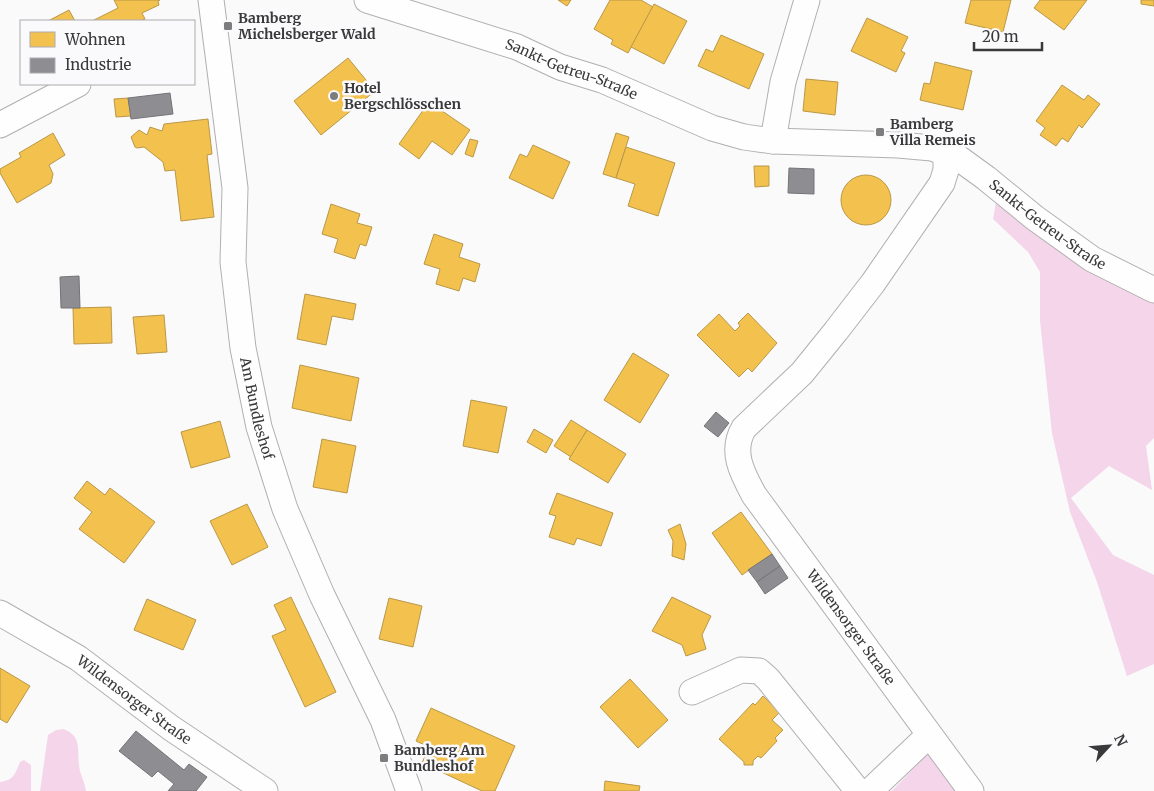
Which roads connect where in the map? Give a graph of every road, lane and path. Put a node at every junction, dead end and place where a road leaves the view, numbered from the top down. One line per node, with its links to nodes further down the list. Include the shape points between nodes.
1 (367, 0): 6 (street, Sankt-Getreu-Straße, via 517,47 712,128)
2 (807, 0): 6 (street, via 783,82)
3 (206, 12): 13 (street, Am Bundleshof, via 235,188 233,262 244,348 259,427 285,509 322,595 383,720)
4 (76, 85): 5 (street)
5 (0, 125)
6 (774, 141): 7 (street, Sankt-Getreu-Straße, via 898,145)
7 (946, 152): 8 (street, Sankt-Getreu-Straße, via 986,178 1092,259); 11 (street, Wildensorger Straße, via 942,182 873,283 802,373 744,428 737,449 740,466 754,495)
8 (1154, 290)
9 (0, 613): 12 (street, Wildensorger Straße, via 78,658 172,728)
10 (692, 692): 14 (street, via 741,670 758,671 768,679)
11 (929, 735): 15 (street); 16 (street, Wildensorger Straße)
12 (265, 791)
13 (409, 791)
14 (858, 791)
15 (870, 791)
16 (971, 791)

